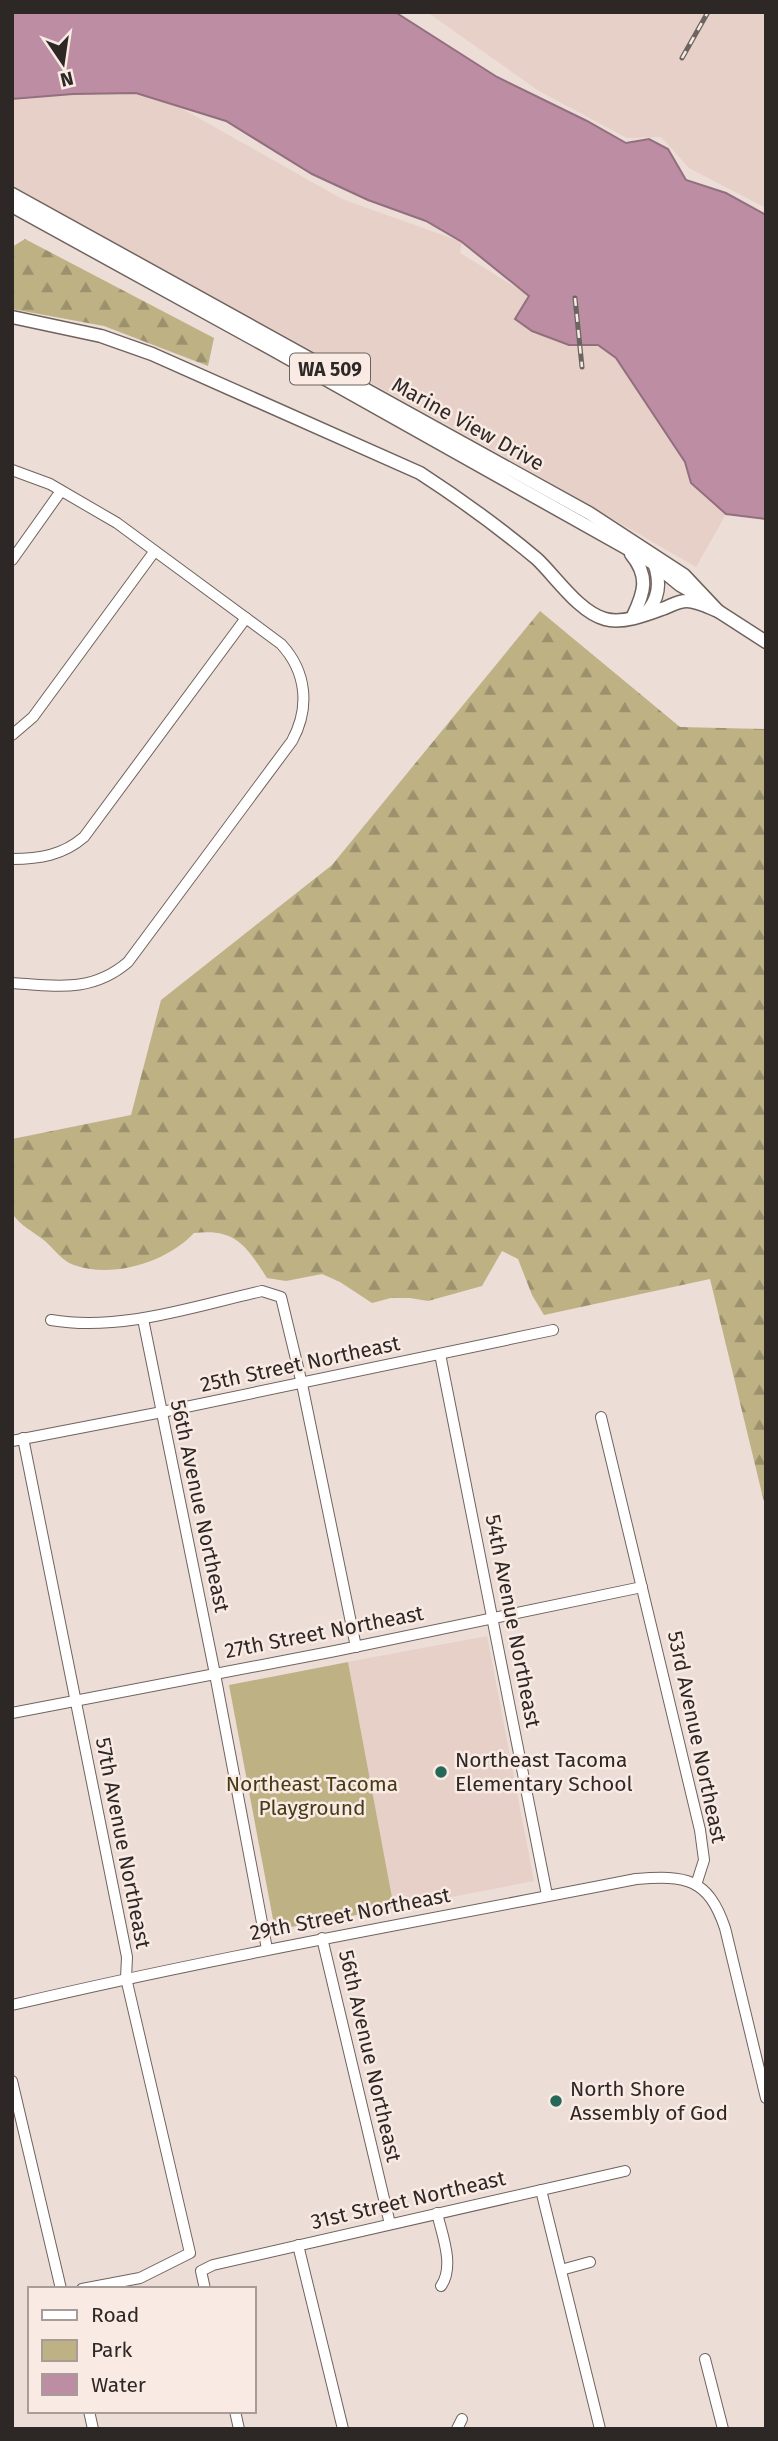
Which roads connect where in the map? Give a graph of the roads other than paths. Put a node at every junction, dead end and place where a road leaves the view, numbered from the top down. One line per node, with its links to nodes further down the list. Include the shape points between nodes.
1 (12, 194): 7 (main road, Marine View Drive / WA 509)
2 (12, 206): 6 (main road, Marine View Drive / WA 509)
3 (12, 317): 14 (main road, via 101,336 152,354 420,473 538,560 592,614 612,621)
4 (12, 470): 5 (street)
5 (61, 491): 8 (street, via 117,523); 9 (street)
6 (626, 548): 10 (main road, Marine View Drive / WA 509); 14 (main road, via 642,571)
7 (645, 548): 10 (main road); 13 (main road, Marine View Drive / WA 509, via 684,575)
8 (154, 552): 15 (street); 17 (street, via 33,717)
9 (12, 560)
10 (653, 563): 11 (main road, Marine View Drive / WA 509); 12 (main road)
11 (680, 585): 12 (main road); 13 (main road, Marine View Drive / WA 509)
12 (658, 590): 14 (main road)
13 (714, 606): 14 (main road, via 684,601); 16 (main road, Marine View Drive / WA 509)
14 (639, 612)
15 (246, 618): 18 (street, via 85,837 51,856); 19 (street, via 290,653 300,675 303,709 292,741 128,962 108,977 86,984)
16 (766, 642)
17 (12, 735)
18 (12, 859)
19 (12, 983)
20 (142, 1319): 21 (street, via 73,1324); 24 (street, via 262,1291 282,1297); 25 (street, 56th Avenue Northeast)
21 (51, 1320)
22 (553, 1330): 23 (street, 25th Street Northeast)
23 (440, 1354): 24 (street, 25th Street Northeast); 30 (street, 54th Avenue Northeast)
24 (302, 1384): 25 (street, 25th Street Northeast); 31 (street)
25 (162, 1412): 27 (street, 25th Street Northeast); 32 (street, 56th Avenue Northeast)
26 (601, 1416): 29 (street, 53rd Avenue Northeast)
27 (23, 1438): 28 (street, 25th Street Northeast); 33 (street, 57th Avenue Northeast)
28 (12, 1441)
29 (642, 1587): 30 (street, 27th Street Northeast); 35 (street, 53rd Avenue Northeast, via 702,1839 704,1863)
30 (493, 1617): 31 (street, 27th Street Northeast); 36 (street, 54th Avenue Northeast)
31 (356, 1647): 32 (street, 27th Street Northeast)
32 (215, 1674): 33 (street, 27th Street Northeast); 38 (street, 56th Avenue Northeast)
33 (76, 1701): 34 (street, 27th Street Northeast); 39 (street, 57th Avenue Northeast, via 127,1956)
34 (12, 1713)
35 (696, 1885): 36 (street, 29th Street Northeast, via 656,1877); 42 (street, via 717,1905 725,1928)
36 (547, 1895): 37 (street, 29th Street Northeast)
37 (322, 1938): 38 (street, 29th Street Northeast); 46 (street, 56th Avenue Northeast)
38 (267, 1949): 39 (street, 29th Street Northeast)
39 (126, 1978): 40 (street, 29th Street Northeast); 52 (street, 57th Avenue Northeast, via 190,2253 139,2278)
40 (12, 2005)
41 (12, 2081): 51 (street)
42 (766, 2098)
43 (625, 2171): 44 (street, 31st Street Northeast)
44 (541, 2190): 45 (street, 31st Street Northeast); 49 (street)
45 (437, 2213): 46 (street, 31st Street Northeast); 50 (street, via 448,2268)
46 (390, 2224): 47 (street, 31st Street Northeast)
47 (298, 2245): 53 (street, 31st Street Northeast, via 213,2265 201,2271); 55 (street)
48 (590, 2263): 49 (street)
49 (561, 2270): 56 (street)
50 (441, 2286)
51 (61, 2287)
52 (92, 2287)
53 (205, 2287)
54 (705, 2359): 57 (street)
55 (343, 2429)
56 (600, 2429)
57 (723, 2429)

